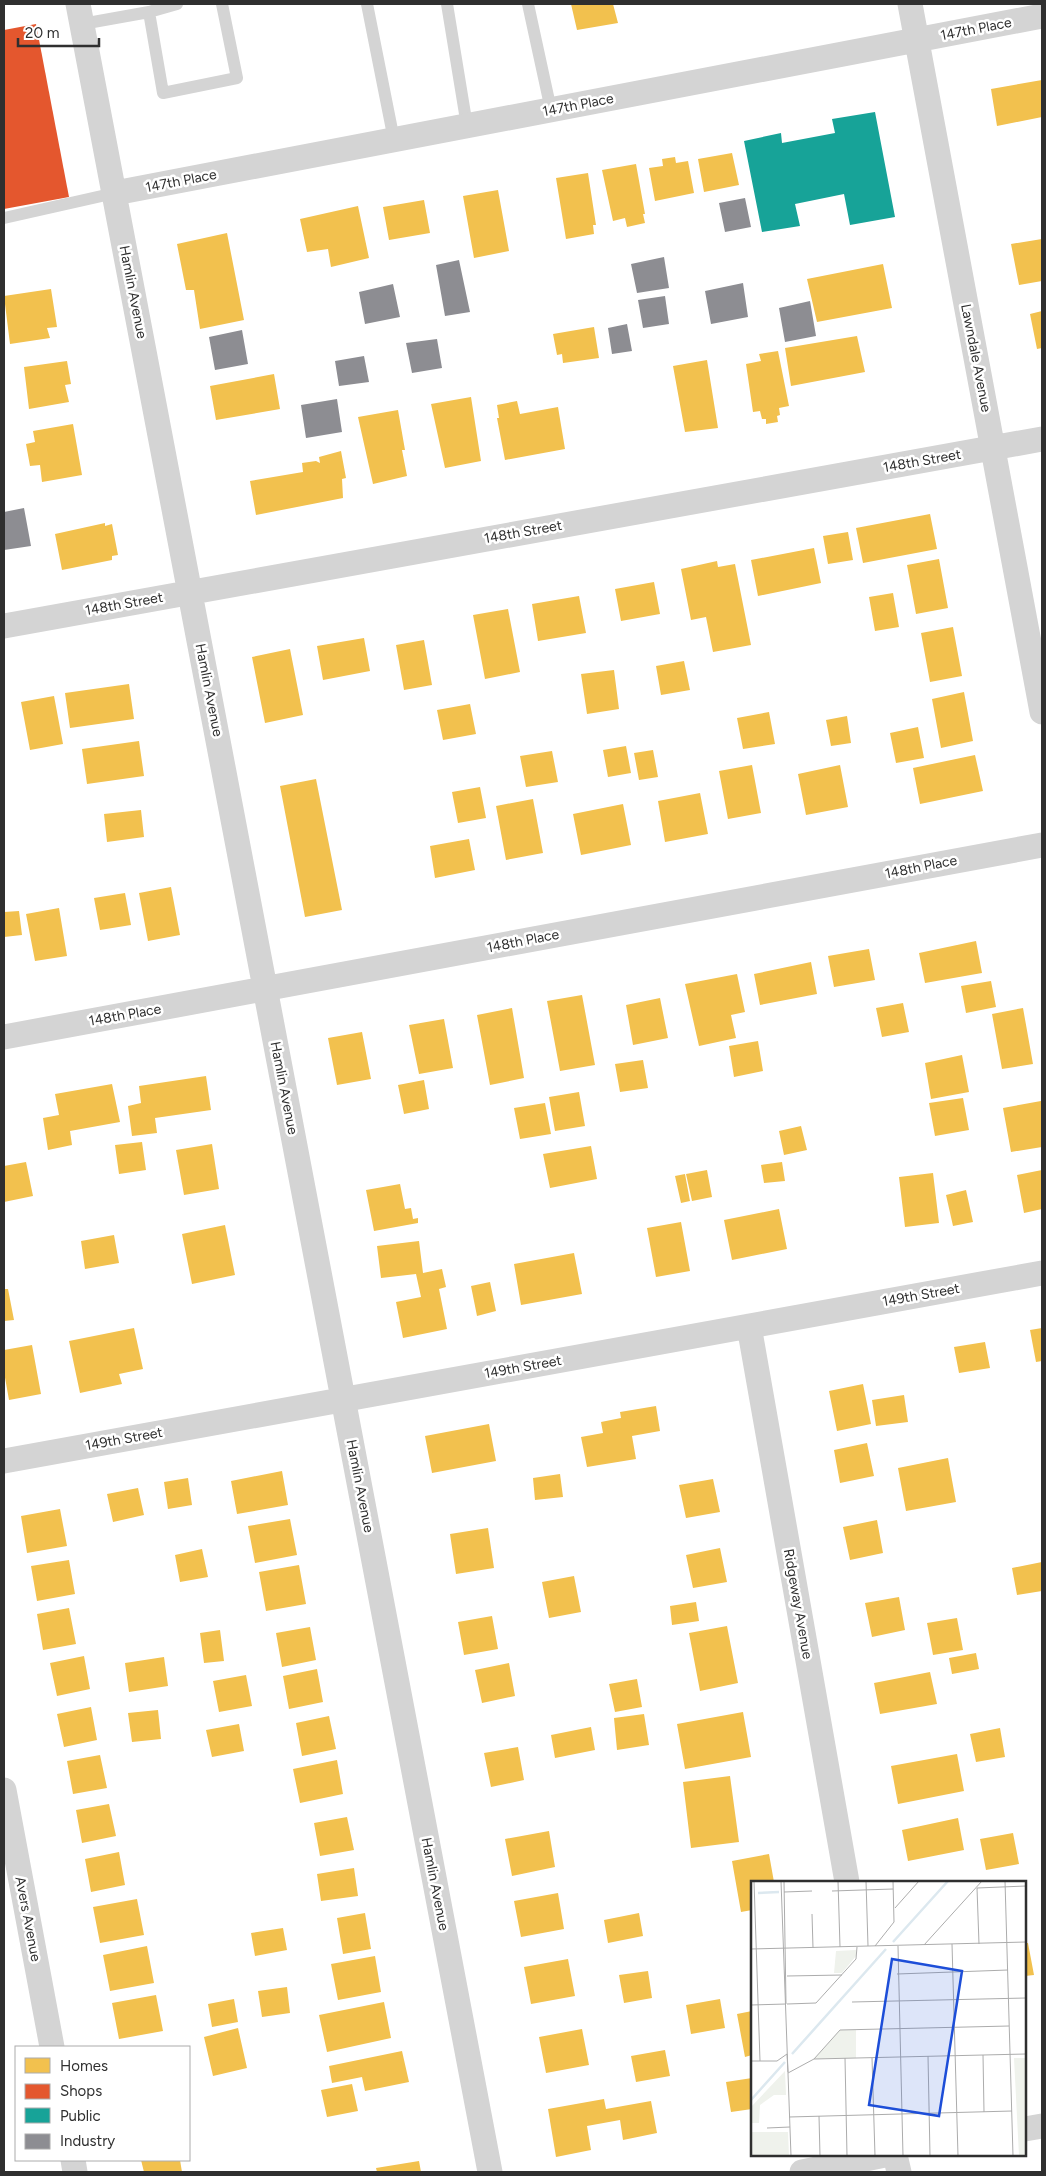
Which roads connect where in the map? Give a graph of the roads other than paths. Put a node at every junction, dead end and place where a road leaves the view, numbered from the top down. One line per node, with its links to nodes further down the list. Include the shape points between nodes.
1 (177, 4): 7 (lane)
2 (222, 4): 7 (lane, via 237,78 163,93)
3 (367, 4): 13 (lane)
4 (447, 4): 12 (lane)
5 (528, 4): 11 (lane)
6 (910, 4): 10 (street, Lawndale Avenue)
7 (149, 12): 8 (lane)
8 (80, 14): 14 (street, Hamlin Avenue)
9 (1042, 16): 10 (street, 147th Place)
10 (917, 41): 11 (street, 147th Place); 17 (street, Lawndale Avenue)
11 (551, 110): 12 (street, 147th Place)
12 (467, 126): 13 (street, 147th Place)
13 (394, 140): 14 (street, 147th Place)
14 (115, 193): 15 (lane); 18 (street, Hamlin Avenue)
15 (4, 218)
16 (1042, 439): 17 (street, 148th Street)
17 (993, 448): 18 (street, 148th Street); 20 (street, Lawndale Avenue)
18 (190, 592): 19 (street, 148th Street); 22 (street, Hamlin Avenue)
19 (4, 626)
20 (1042, 712)
21 (1042, 845): 22 (street, 148th Place)
22 (265, 989): 23 (street, 148th Place); 26 (street, Hamlin Avenue)
23 (4, 1037)
24 (1042, 1273): 25 (street, 149th Street)
25 (749, 1326): 26 (street, 149th Street); 29 (street, Ridgeway Avenue)
26 (343, 1400): 27 (street, 149th Street); 35 (street, Hamlin Avenue)
27 (4, 1461)
28 (4, 1790): 30 (street, Avers Avenue)
29 (847, 1881)
30 (52, 2046)
31 (1042, 2126): 32 (street)
32 (1026, 2129)
33 (880, 2156): 36 (street)
34 (895, 2156): 37 (street)
35 (490, 2172)
36 (802, 2172)
37 (899, 2172)

